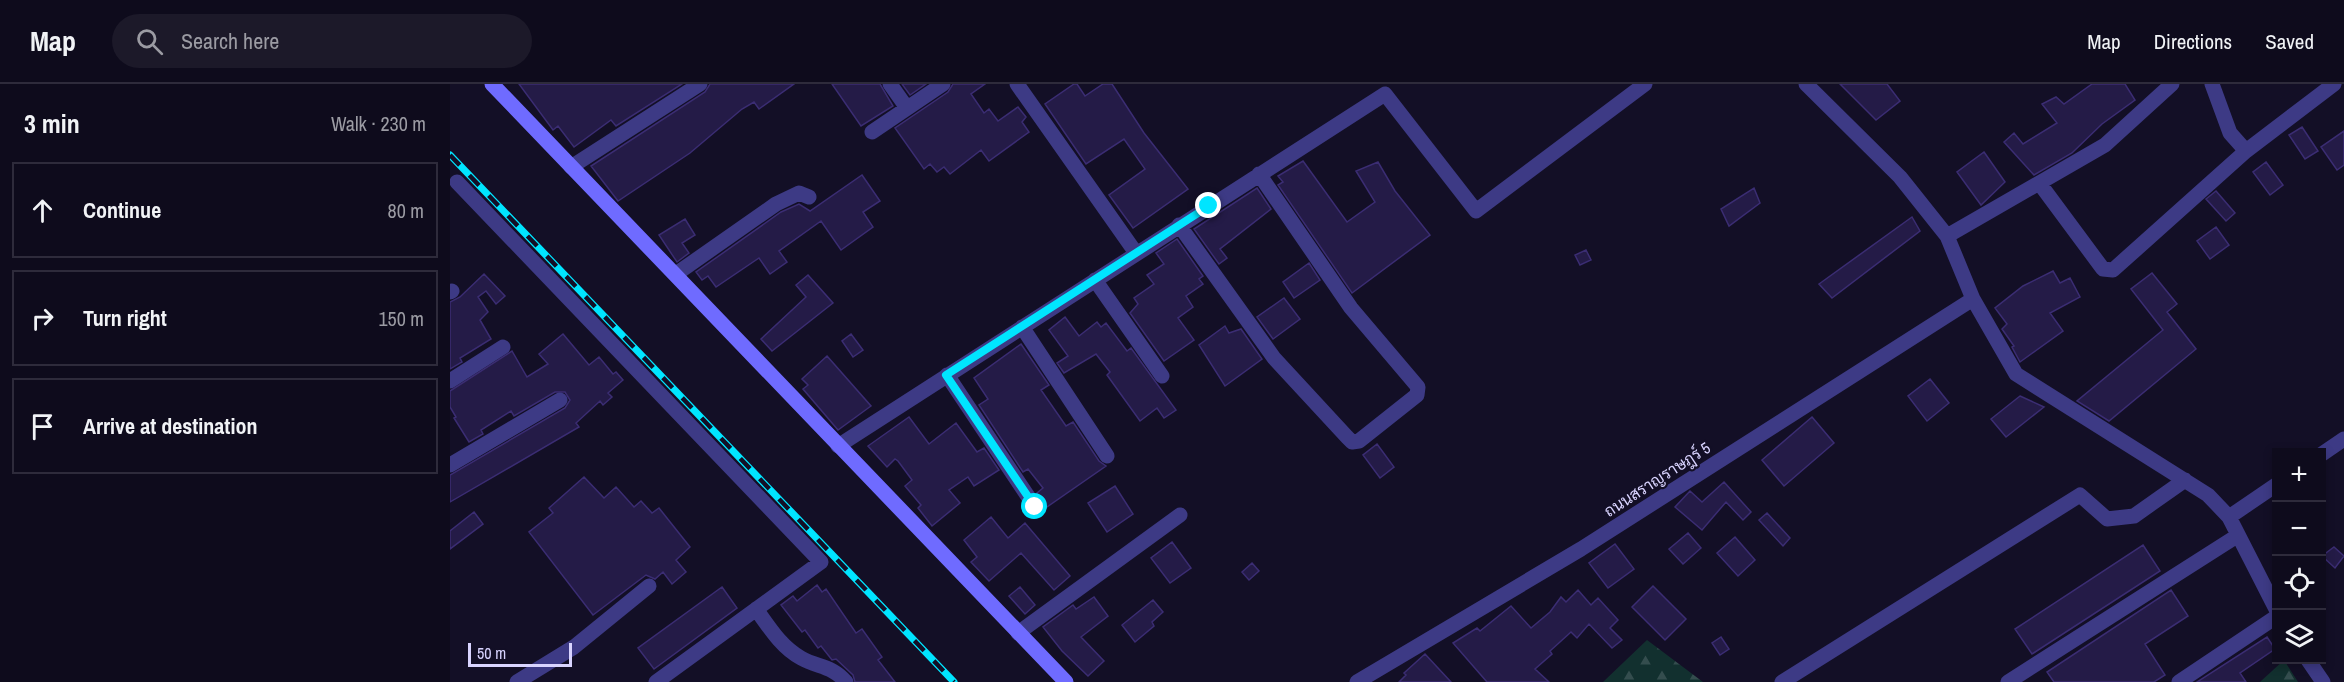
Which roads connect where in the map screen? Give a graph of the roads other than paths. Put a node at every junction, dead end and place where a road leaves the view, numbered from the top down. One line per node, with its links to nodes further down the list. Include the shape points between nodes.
1 (492, 84): 14 (street)
2 (700, 84): 14 (street)
3 (890, 84): 11 (street)
4 (943, 84): 11 (street)
5 (1017, 84): 21 (street)
6 (1646, 84): 15 (street, via 1476,212 1385,94)
7 (1806, 84): 20 (street, via 1899,177)
8 (2172, 84): 17 (street, via 2105,145)
9 (2212, 84): 13 (street, via 2230,133)
10 (2334, 84): 13 (street)
11 (907, 108): 12 (street)
12 (872, 132)
13 (2246, 151): 17 (street, via 2113,270 2103,269)
14 (571, 167): 22 (street)
15 (1259, 174): 19 (street); 19 (street, via 1351,308 1418,387 1417,395 1359,441 1350,440 1274,358)
16 (452, 182): 44 (street, via 821,562)
17 (2040, 184): 20 (street)
18 (808, 197): 22 (street, via 799,193 776,204)
19 (1179, 225): 21 (street)
20 (1947, 236): 24 (street)
21 (1136, 253): 23 (street)
22 (676, 274): 32 (street)
23 (1095, 280): 25 (street); 28 (street)
24 (1973, 299): 36 (street, via 2016,374); 52 (street, ถนนสราญราษฎร์ 5, via 1581,549)
25 (1022, 327): 27 (street); 34 (street)
26 (503, 347): 29 (street)
27 (946, 375): 32 (street); 38 (street)
28 (1162, 376)
29 (450, 381)
30 (560, 400): 35 (street)
31 (2344, 439): 33 (street)
32 (838, 446): 46 (street)
33 (2326, 451)
34 (1107, 456)
35 (450, 465)
36 (2185, 480): 40 (street, via 2208,495); 53 (street, via 2134,516 2107,519 2080,495)
37 (2272, 488): 40 (street)
38 (1035, 507)
39 (1180, 515): 46 (street)
40 (2229, 517): 41 (street)
41 (2237, 536): 43 (street); 54 (street)
42 (649, 586): 48 (street, via 574,647)
43 (2272, 600)
44 (756, 609): 49 (street); 50 (street, via 787,648 804,659 832,668)
45 (2272, 620): 55 (street)
46 (1018, 633): 51 (street)
47 (2311, 664): 56 (street)
48 (517, 682)
49 (656, 682)
50 (846, 682)
51 (1065, 682)
52 (1357, 682)
53 (1782, 682)
54 (2008, 682)
55 (2179, 682)
56 (2323, 682)

